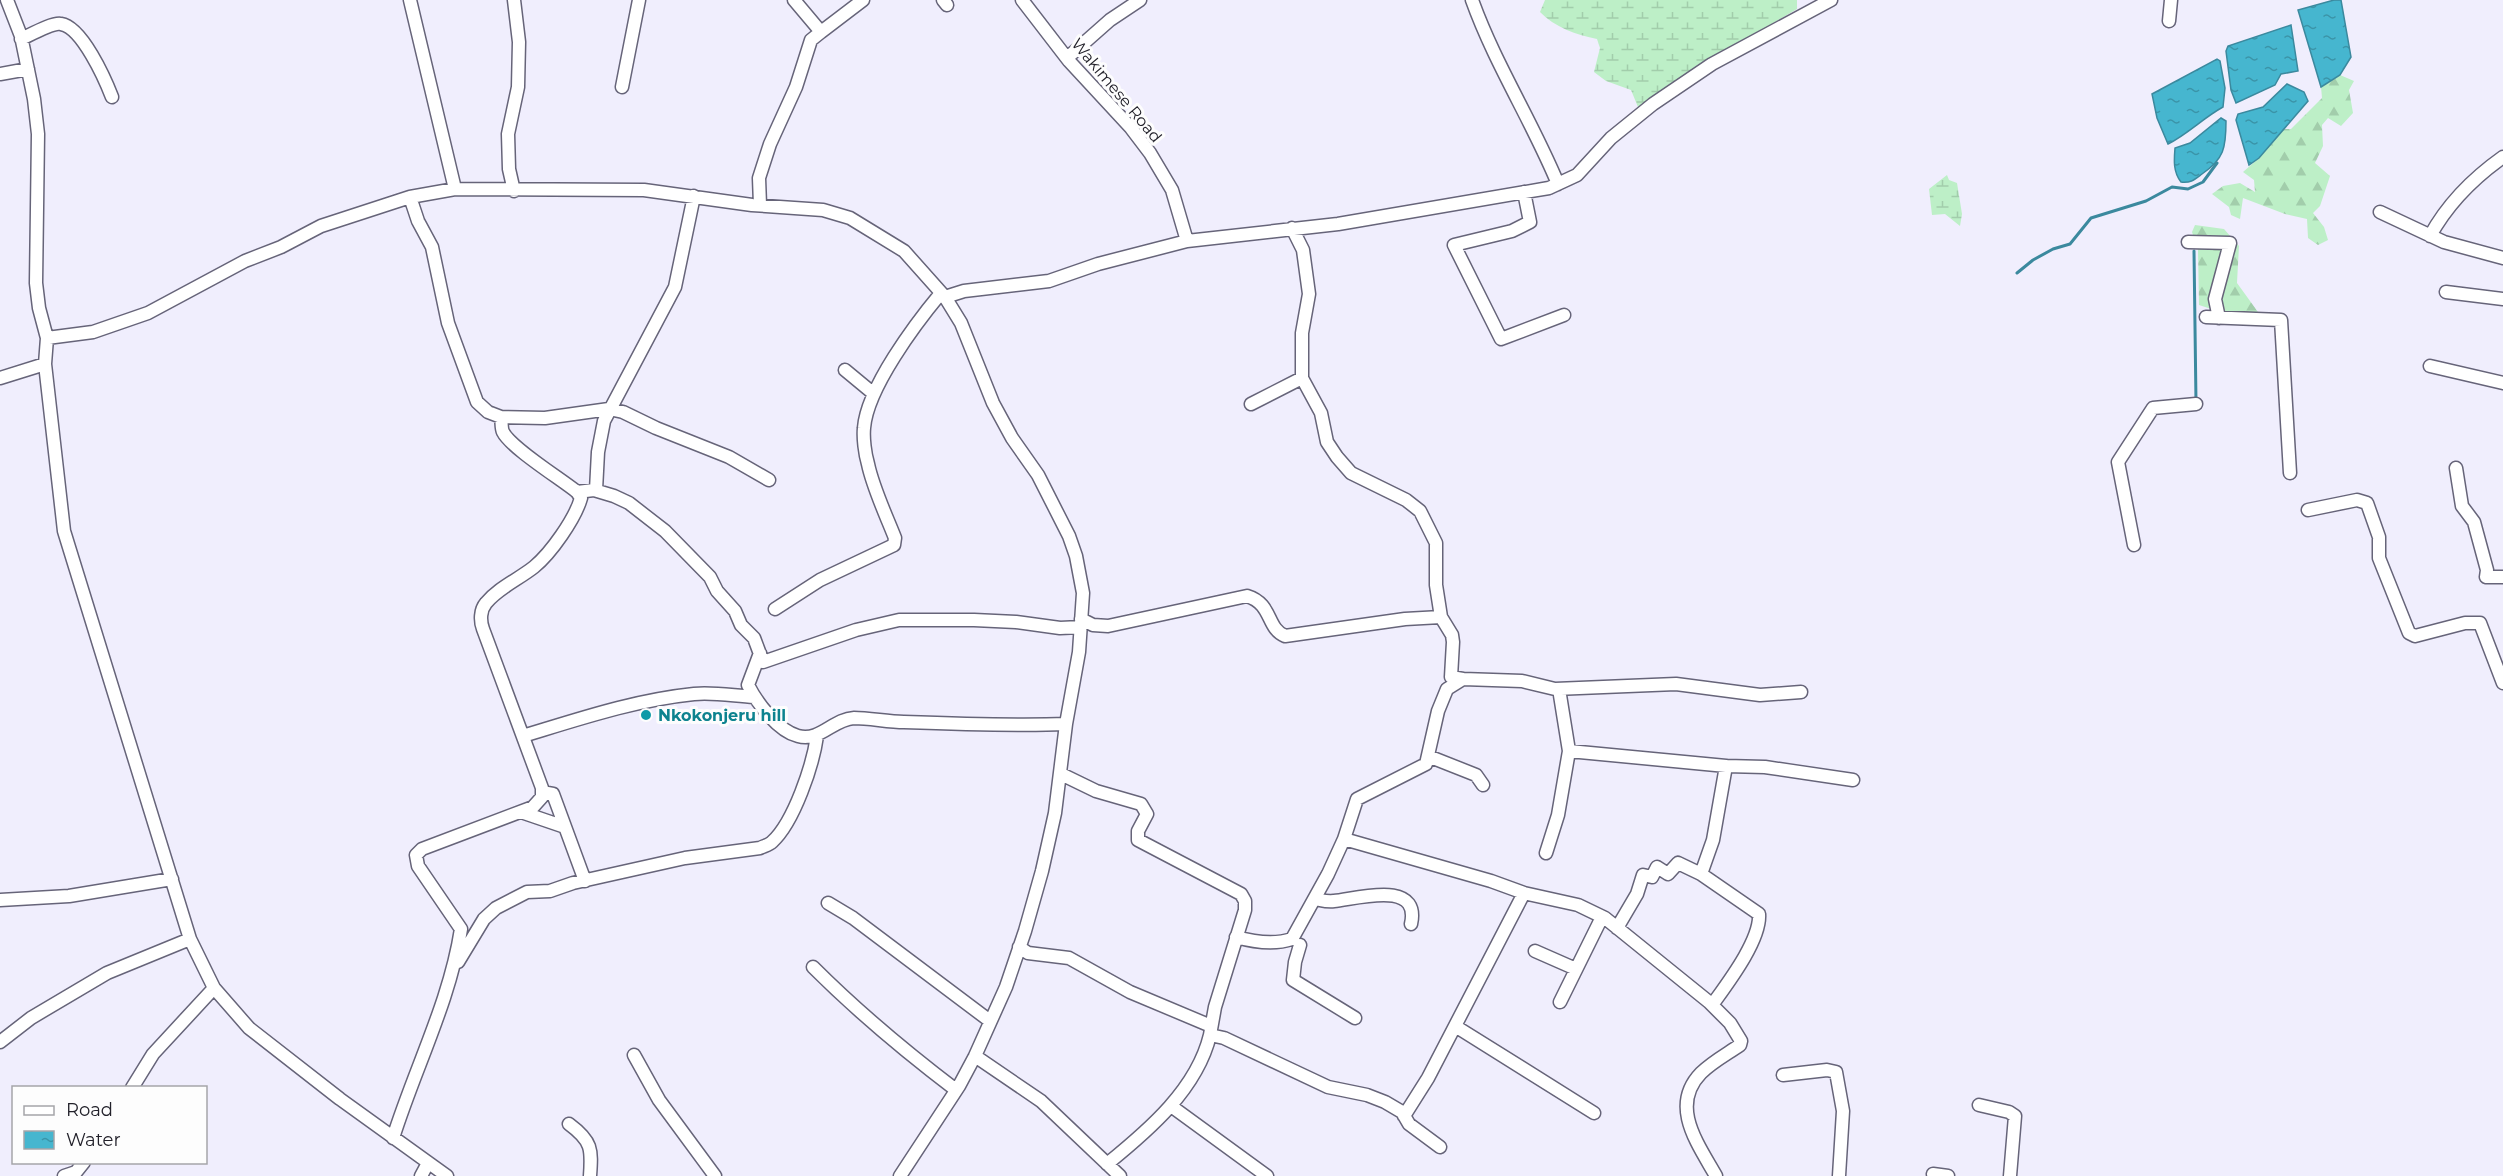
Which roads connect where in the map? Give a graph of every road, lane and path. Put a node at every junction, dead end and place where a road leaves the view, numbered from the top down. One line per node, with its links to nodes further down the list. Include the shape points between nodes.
1 (7, 0): 14 (street)
2 (410, 0): 22 (street)
3 (514, 0): 23 (street, via 519,42 518,87 508,134)
4 (639, 0): 18 (street)
5 (795, 0): 13 (street)
6 (863, 0): 13 (street)
7 (1022, 0): 15 (street, Wakimese Road)
8 (1140, 0): 15 (street, via 1110,20)
9 (1472, 0): 21 (street, via 1489,45)
10 (1831, 0): 21 (street, via 1712,64 1653,104 1611,138 1577,175)
11 (2171, 0): 12 (street)
12 (2169, 21)
13 (821, 32): 27 (street, via 811,40 796,87 770,144 759,178)
14 (21, 39): 16 (street); 19 (street, via 56,24 65,25 99,65)
15 (1067, 58): 31 (street, Wakimese Road, via 1150,153 1172,190)
16 (28, 69): 17 (street); 40 (street, via 38,134 36,283)
17 (0, 74)
18 (622, 87)
19 (112, 97)
20 (2503, 157): 30 (street, via 2459,193)
21 (1558, 184): 24 (street)
22 (454, 189): 23 (street); 26 (street)
23 (514, 190): 25 (street, via 644,190)
24 (1524, 192): 29 (street, via 1422,211); 37 (street, via 1530,222 1512,231 1454,245 1501,339)
25 (694, 196): 27 (street); 50 (street, via 675,287)
26 (410, 197): 40 (street, via 321,226 148,313 93,332); 51 (street, via 432,247 448,323 477,402)
27 (760, 205): 35 (street, via 823,210 850,218 904,251)
28 (2380, 212): 30 (street)
29 (1292, 228): 31 (street); 45 (street, via 1303,250 1309,294 1302,333)
30 (2430, 236): 33 (street)
31 (1187, 241): 35 (street, via 1049,281)
32 (2188, 242): 39 (street, via 2230,243 2215,298)
33 (2503, 258)
34 (2446, 292): 36 (street)
35 (943, 295): 47 (street, via 915,325); 62 (street, via 961,323 993,403 1069,536 1083,593)
36 (2503, 299)
37 (1564, 315)
38 (2206, 317): 39 (street)
39 (2219, 318): 53 (street, via 2281,320)
40 (47, 338): 41 (street)
41 (45, 364): 44 (street); 84 (street, via 64,531)
42 (2430, 366): 46 (street)
43 (845, 370): 47 (street)
44 (0, 378)
45 (1302, 378): 48 (street); 61 (street, via 1321,413 1327,442 1337,457 1351,472 1420,511 1436,543)
46 (2503, 383)
47 (874, 394): 60 (street, via 864,427 868,465 895,538 894,545 820,580)
48 (1251, 404)
49 (2196, 404): 58 (street, via 2153,408 2118,462)
50 (609, 409): 51 (street, via 545,418); 54 (street, via 729,457); 55 (street, via 598,452)
51 (501, 417): 56 (street, via 505,434)
52 (2456, 468): 59 (street, via 2462,506 2474,522 2486,577)
53 (2290, 473)
54 (769, 480)
55 (597, 490): 56 (street); 63 (street, via 629,503 665,531 710,577 754,638)
56 (578, 492): 70 (street, via 578,507 552,548 537,565 485,603 481,615)
57 (2308, 510): 65 (street, via 2357,500 2367,503 2379,537 2379,558 2409,633 2415,636 2480,623)
58 (2134, 545)
59 (2503, 577)
60 (776, 609)
61 (1441, 617): 62 (street, via 1285,636 1265,607 1247,596 1108,626); 64 (street, via 1452,634 1451,677)
62 (1081, 623): 63 (street, via 1060,628 1016,622 899,620 856,630 763,662); 69 (street)
63 (760, 653): 68 (street, via 748,685)
64 (1463, 679): 66 (street, via 1522,681); 73 (street, via 1447,689)
65 (2503, 683)
66 (1559, 690): 67 (street, via 1676,684 1760,694); 72 (street)
67 (1801, 692)
68 (754, 697): 70 (street, via 712,693 666,698); 71 (street, via 787,731 800,737)
69 (1066, 724): 71 (street, via 1001,726 853,718); 75 (street)
70 (523, 736): 78 (street)
71 (817, 736): 85 (street, via 809,776 771,844 685,858)
72 (1569, 751): 74 (street); 82 (street, via 1558,815)
73 (1428, 756): 77 (street, via 1476,775); 81 (street, via 1426,764 1417,770 1357,799)
74 (1726, 766): 76 (street, via 1765,767); 83 (street, via 1713,840)
75 (1061, 774): 93 (street, via 1096,791 1141,804 1147,814 1138,840 1241,894 1245,910); 96 (street, via 1042,871)
76 (1853, 780)
77 (1483, 785)
78 (542, 792): 79 (street, via 540,801); 80 (street, via 553,794)
79 (521, 812): 80 (street); 100 (street, via 422,849 416,855 418,866 461,929)
80 (565, 827): 85 (street)
81 (1344, 839): 86 (street); 87 (street)
82 (1546, 853)
83 (1701, 874): 92 (street, via 1678,863 1668,874 1657,867 1652,877 1643,875); 103 (street, via 1759,914 1760,923 1739,967)
84 (172, 879): 88 (street, via 69,896); 94 (street)
85 (585, 881): 100 (street, via 550,891 527,892 496,908 484,919)
86 (1524, 893): 90 (street, via 1578,905); 106 (street)
87 (1315, 899): 91 (street, via 1334,901 1368,894 1399,897 1411,907); 93 (street, via 1292,939 1276,943)
88 (0, 900)
89 (828, 903): 105 (street)
90 (1602, 916): 92 (street); 99 (street)
91 (1411, 924)
92 (1617, 928): 103 (street)
93 (1236, 937): 107 (street)
94 (190, 939): 101 (street); 108 (street, via 107,973 31,1018)
95 (1300, 945): 104 (street, via 1293,980)
96 (1019, 947): 105 (street); 107 (street, via 1028,953 1069,958)
97 (1535, 951): 99 (street)
98 (813, 967): 113 (street, via 910,1055)
99 (1576, 969): 102 (street)
100 (453, 970): 119 (street)
101 (214, 988): 112 (street, via 153,1054); 119 (street, via 249,1028)
102 (1560, 1002)
103 (1712, 1005): 133 (street, via 1742,1041 1700,1074 1685,1108)
104 (1355, 1018)
105 (990, 1021): 110 (street)
106 (1455, 1026): 116 (street); 117 (street)
107 (1210, 1030): 115 (street, via 1204,1052); 117 (street, via 1328,1087 1385,1102)
108 (0, 1042)
109 (634, 1056): 129 (street, via 659,1100)
110 (975, 1056): 113 (street); 123 (street, via 1041,1101)
111 (1783, 1075): 134 (street, via 1836,1072 1843,1111)
112 (133, 1086)
113 (956, 1090): 130 (street)
114 (1979, 1105): 136 (street, via 2015,1116)
115 (1171, 1106): 123 (street); 132 (street)
116 (1594, 1113)
117 (1404, 1116): 120 (street)
118 (569, 1124): 128 (street, via 590,1143)
119 (393, 1138): 121 (street)
120 (1440, 1148)
121 (428, 1163): 126 (street); 127 (street)
122 (82, 1164): 125 (street, via 76,1172)
123 (1107, 1164): 131 (street)
124 (1933, 1174): 135 (street)
125 (64, 1176)
126 (421, 1176)
127 (447, 1176)
128 (590, 1176)
129 (715, 1176)
130 (900, 1176)
131 (1120, 1176)
132 (1267, 1176)
133 (1716, 1176)
134 (1839, 1176)
135 (1948, 1176)
136 (2010, 1176)

